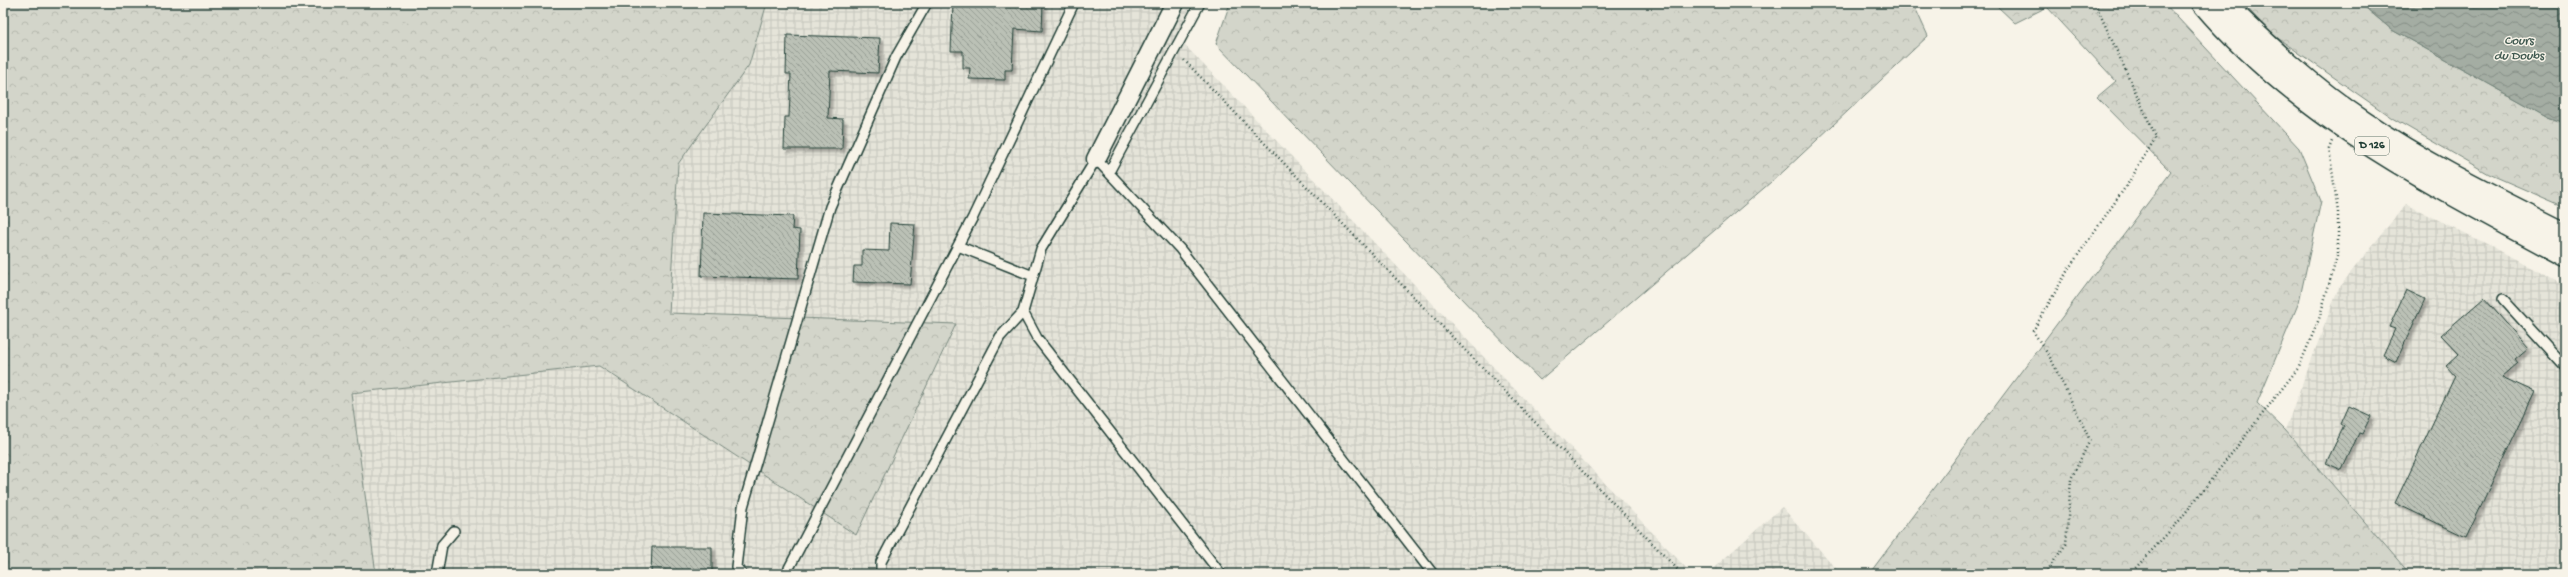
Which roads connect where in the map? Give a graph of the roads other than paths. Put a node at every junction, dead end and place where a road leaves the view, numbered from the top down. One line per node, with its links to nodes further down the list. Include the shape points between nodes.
1 (927, 3): 18 (lane, via 896,57 830,207 743,507 736,567)
2 (1074, 3): 10 (lane)
3 (1174, 3): 7 (street)
4 (1200, 3): 8 (lane)
5 (2203, 3): 11 (main road, D 126, via 2286,84 2342,126 2403,167)
6 (2223, 3): 9 (main road, D 126, via 2272,50 2363,122 2448,175)
7 (1096, 158): 8 (lane); 12 (lane, via 1041,249)
8 (1109, 172): 22 (lane, via 1180,249)
9 (2565, 234)
10 (958, 246): 12 (lane); 19 (lane, via 789,568)
11 (2565, 255)
12 (1033, 276): 14 (lane)
13 (2503, 299): 15 (lane)
14 (1023, 312): 20 (lane, via 1000,337 881,562); 21 (lane, via 1037,338)
15 (2565, 367)
16 (454, 531): 17 (lane, via 442,545)
17 (437, 574)
18 (742, 574)
19 (789, 574)
20 (881, 574)
21 (1221, 574)
22 (1433, 574)

